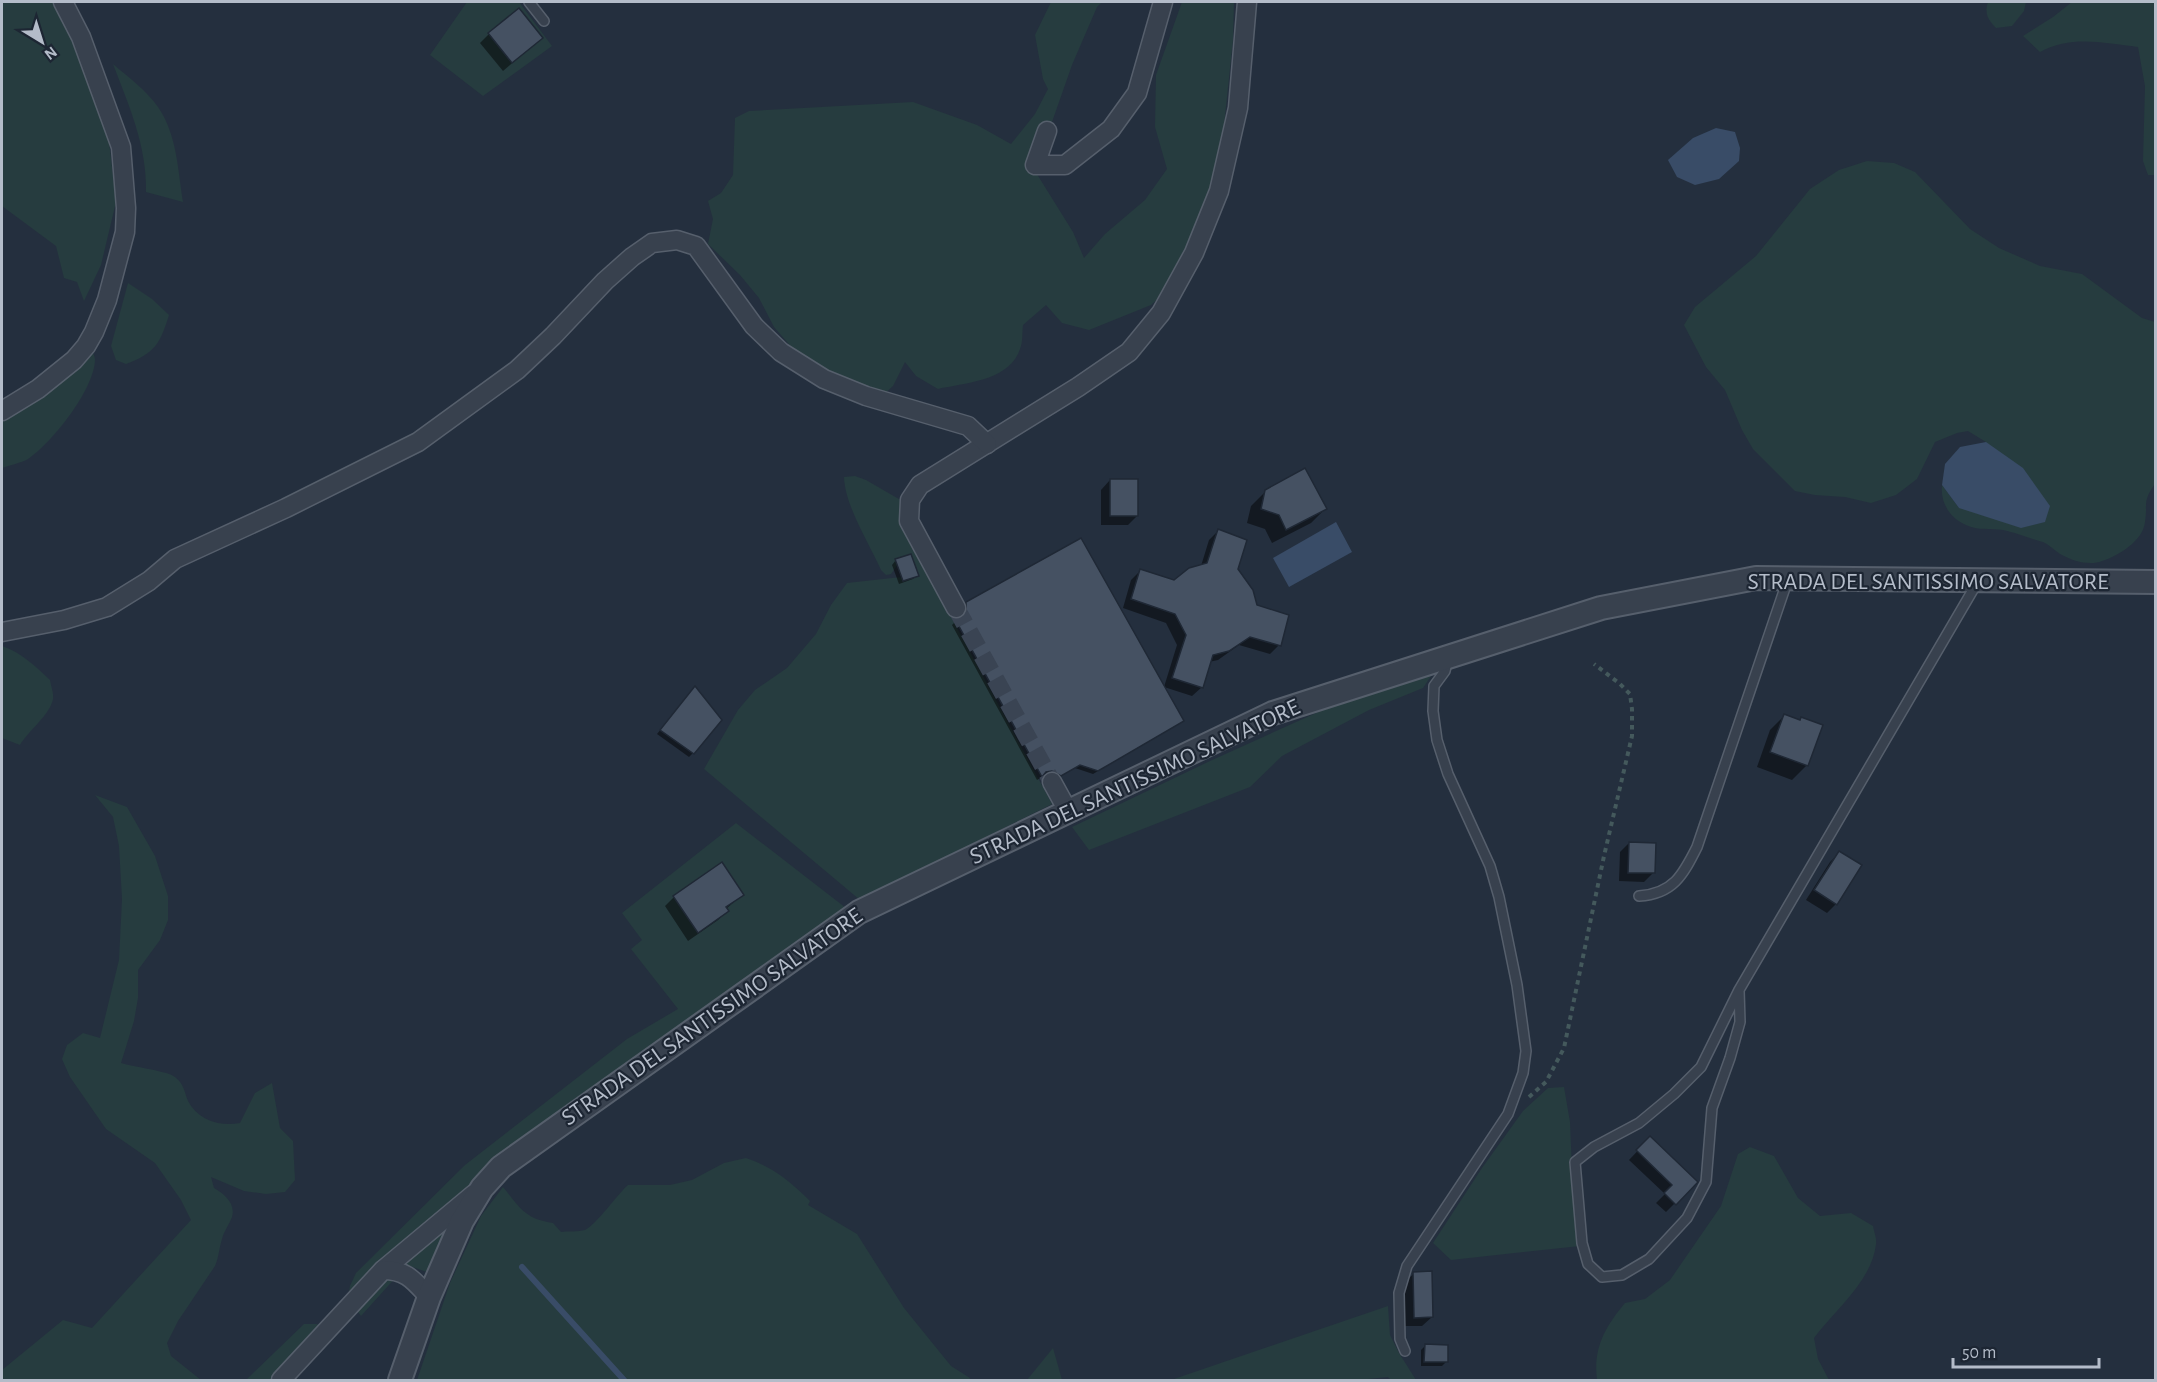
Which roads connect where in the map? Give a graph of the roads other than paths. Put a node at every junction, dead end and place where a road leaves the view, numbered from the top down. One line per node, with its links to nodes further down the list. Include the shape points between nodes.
1 (63, 2): 7 (street, via 81,37 122,147 125,232 107,300 86,346 38,389)
2 (529, 2): 5 (lane)
3 (1163, 2): 6 (street, via 1137,93 1111,129 1065,165 1035,165)
4 (1247, 2): 8 (street, via 1238,108 1220,191 1194,253 1161,313 1129,352)
5 (544, 21)
6 (1047, 131)
7 (2, 411)
8 (987, 444): 12 (street, via 920,485 910,500 909,520); 13 (street, via 969,426 824,380 781,352 754,326 696,246 677,240 652,243 605,281 517,369 418,442 175,559 107,607)
9 (1788, 579): 10 (street, STRADA DEL SANTISSIMO SALVATORE); 14 (street, STRADA DEL SANTISSIMO SALVATORE, via 1756,578 1601,608); 17 (lane, via 1697,848 1684,875 1668,889)
10 (1978, 581): 11 (street, STRADA DEL SANTISSIMO SALVATORE); 18 (lane)
11 (2156, 582)
12 (956, 608)
13 (2, 632)
14 (1448, 657): 16 (street, STRADA DEL SANTISSIMO SALVATORE, via 1273,713); 22 (lane, via 1445,671 1434,686 1432,711 1437,740 1448,774 1490,866 1499,897 1526,1051 1524,1073 1508,1114 1407,1266 1399,1293 1400,1339)
15 (1052, 782): 16 (street)
16 (1068, 812): 19 (street, STRADA DEL SANTISSIMO SALVATORE, via 860,912 514,1156)
17 (1639, 896)
18 (1739, 990): 18 (lane, via 1740,1022 1712,1108 1706,1182 1687,1218 1649,1259 1622,1275 1602,1277 1588,1264 1582,1243 1575,1162 1639,1123 1701,1067)
19 (482, 1188): 20 (street); 21 (street, STRADA DEL SANTISSIMO SALVATORE, via 462,1221)
20 (383, 1270): 21 (street, via 404,1273); 23 (street)
21 (429, 1297): 24 (street, STRADA DEL SANTISSIMO SALVATORE)
22 (1405, 1351)
23 (281, 1380)
24 (400, 1380)

